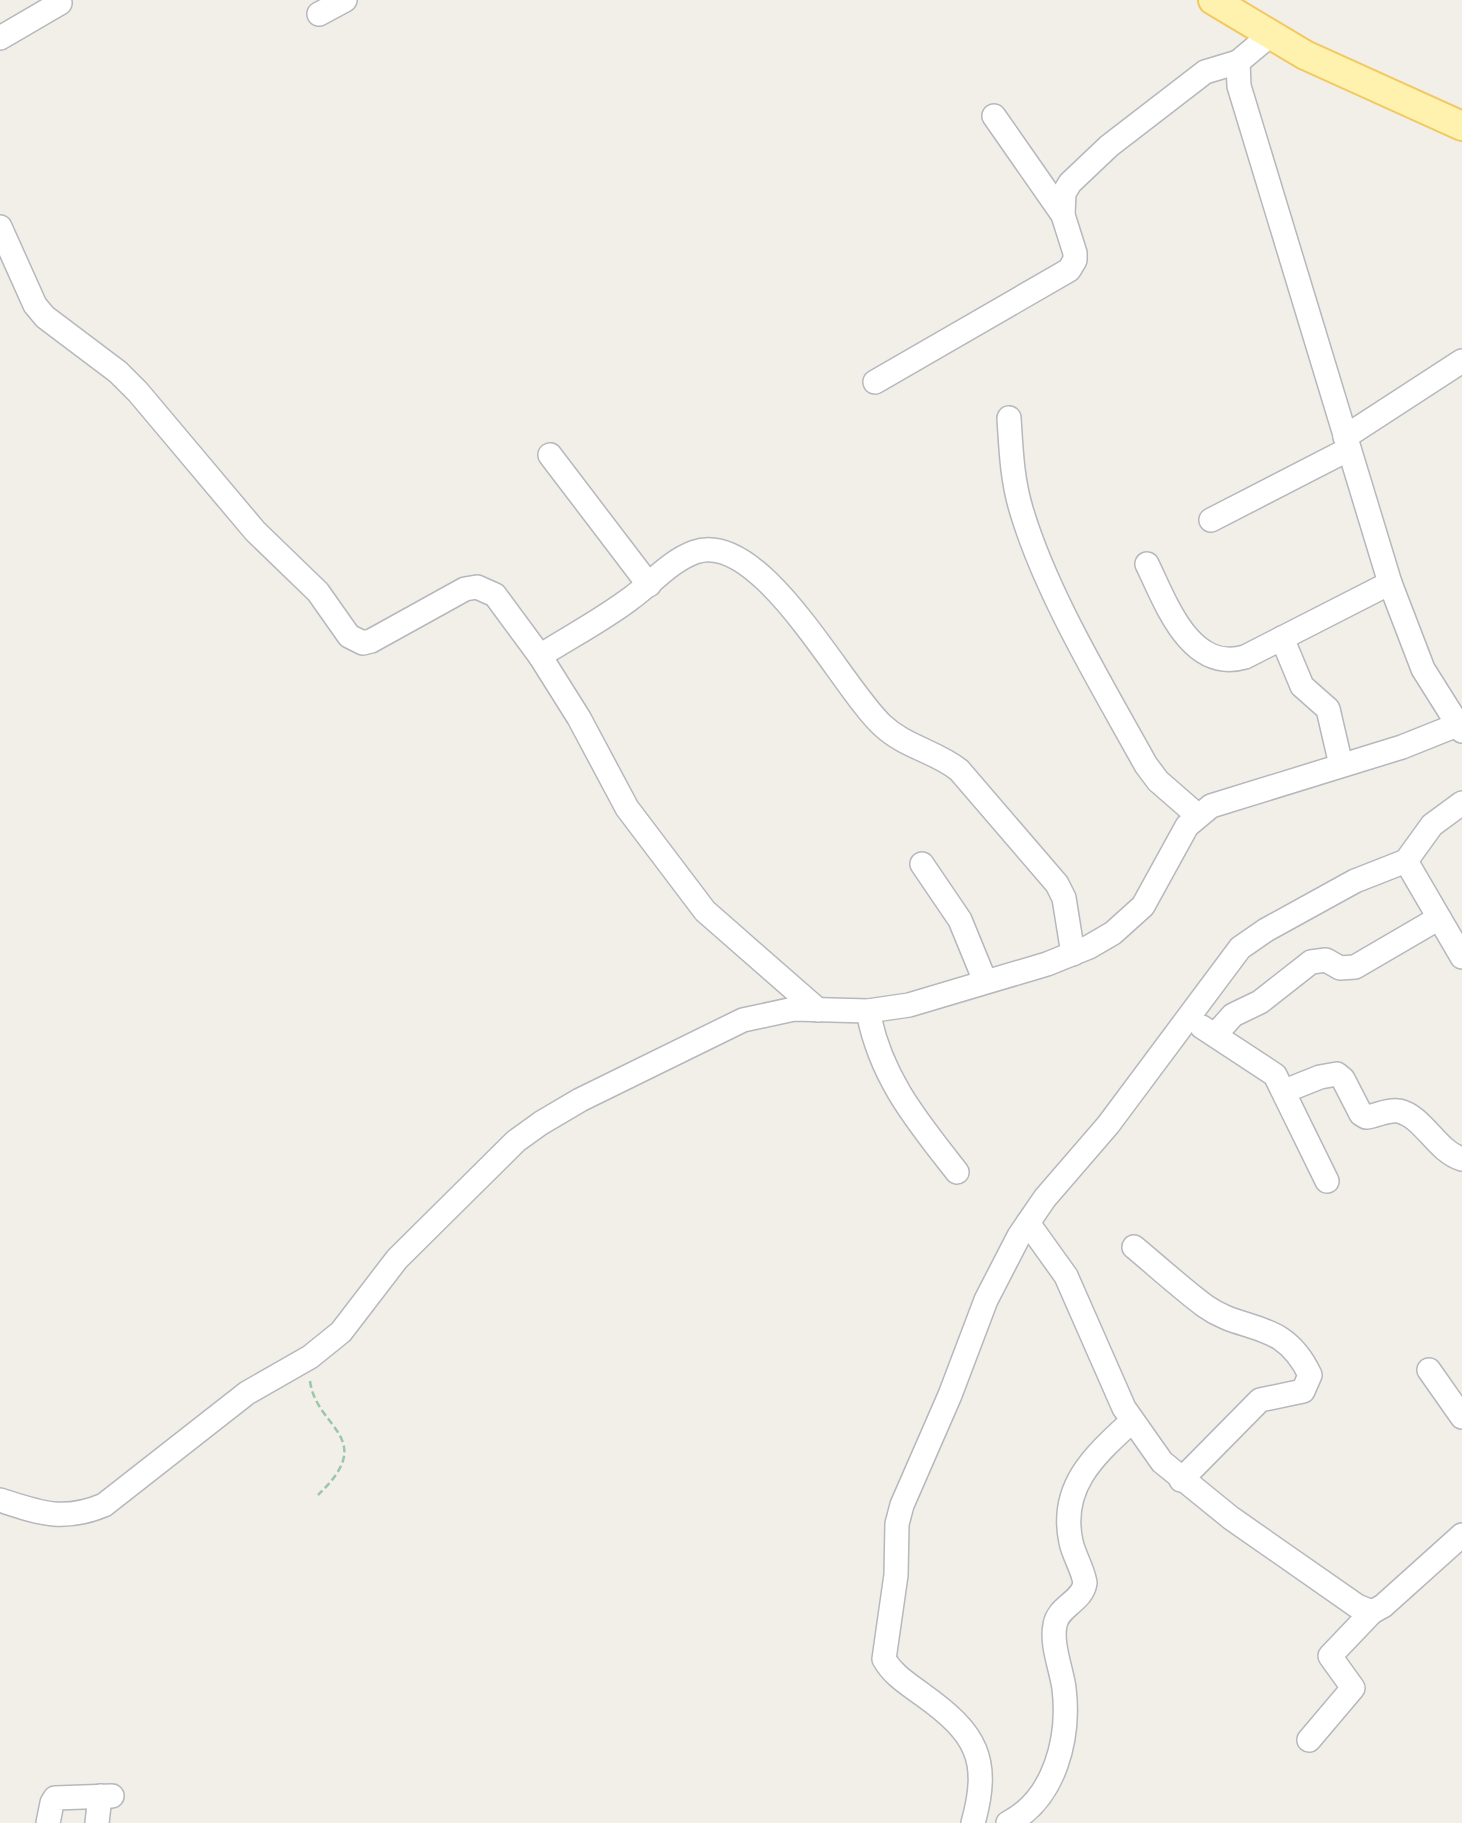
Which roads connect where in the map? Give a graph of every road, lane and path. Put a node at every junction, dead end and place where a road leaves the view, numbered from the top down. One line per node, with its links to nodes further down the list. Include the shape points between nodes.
1 (345, 0): 4 (street)
2 (1213, 0): 5 (main road)
3 (60, 3): 6 (street)
4 (319, 14)
5 (1269, 36): 7 (street); 9 (main road)
6 (0, 38)
7 (1238, 61): 10 (street, via 1205,72 1086,164 1064,193); 15 (street, via 1239,86)
8 (994, 116): 10 (street)
9 (1462, 126)
10 (1063, 215): 13 (street, via 1075,253 1069,270)
11 (0, 227): 22 (street, via 44,317 131,386 255,531 318,592 349,636 363,643 371,641 477,587 495,595)
12 (1462, 360): 15 (street)
13 (875, 382)
14 (1009, 418): 26 (street, via 1020,509 1053,590 1146,765)
15 (1347, 443): 17 (street); 19 (street)
16 (550, 455): 20 (street)
17 (1211, 520)
18 (1147, 564): 21 (street, via 1180,627 1208,656 1233,661)
19 (1390, 583): 21 (street); 23 (street, via 1423,669)
20 (649, 584): 22 (street); 30 (street, via 696,552 719,550 750,568 814,635 879,723 906,744 959,770 1049,872 1064,898)
21 (1282, 638): 24 (street, via 1302,685 1328,709)
22 (540, 656): 33 (street, via 626,808 705,911)
23 (1461, 726): 24 (street)
24 (1341, 765): 26 (street, via 1211,806)
25 (1462, 803): 27 (street, via 1432,824)
26 (1197, 815): 30 (street, via 1178,840 1143,906 1113,933)
27 (1406, 861): 29 (street); 35 (street, via 1355,881 1250,939)
28 (922, 864): 32 (street, via 960,920)
29 (1439, 918): 31 (street); 36 (street, via 1355,967 1340,968 1326,960 1311,962 1260,1002 1233,1015)
30 (1073, 954): 32 (street)
31 (1462, 957)
32 (985, 981): 34 (street, via 909,1005)
33 (818, 1010): 34 (street); 43 (street, via 783,1010 743,1020 541,1123 516,1141 397,1259 341,1332)
34 (869, 1011): 39 (street, via 873,1037 897,1094)
35 (1188, 1018): 36 (street); 41 (street)
36 (1215, 1035): 37 (street, via 1261,1063)
37 (1285, 1091): 38 (street, via 1337,1074 1361,1114 1406,1114 1448,1153); 40 (street)
38 (1462, 1159)
39 (957, 1172)
40 (1327, 1181)
41 (1028, 1223): 46 (street, via 1066,1276); 55 (street, via 986,1300 902,1505 885,1645 884,1659 890,1669 953,1717 974,1746 982,1778)
42 (1134, 1247): 47 (street, via 1206,1307 1278,1336 1310,1375 1303,1391 1260,1400)
43 (310, 1357): 48 (path, via 311,1390 339,1432 343,1448 338,1474); 49 (street, via 247,1392 104,1505 62,1516)
44 (1429, 1370): 45 (street)
45 (1462, 1418)
46 (1132, 1421): 47 (street); 56 (street, via 1086,1466 1072,1495 1070,1539 1086,1583 1054,1627 1064,1690 1062,1740 1046,1789 1029,1810)
47 (1181, 1480): 51 (street, via 1357,1606)
48 (318, 1495)
49 (0, 1500)
50 (1462, 1535): 51 (street)
51 (1372, 1612): 52 (street, via 1330,1656 1353,1688)
52 (1309, 1740)
53 (48, 1823): 54 (street, via 55,1798 106,1796)
54 (97, 1823)
55 (973, 1823)
56 (1008, 1823)

